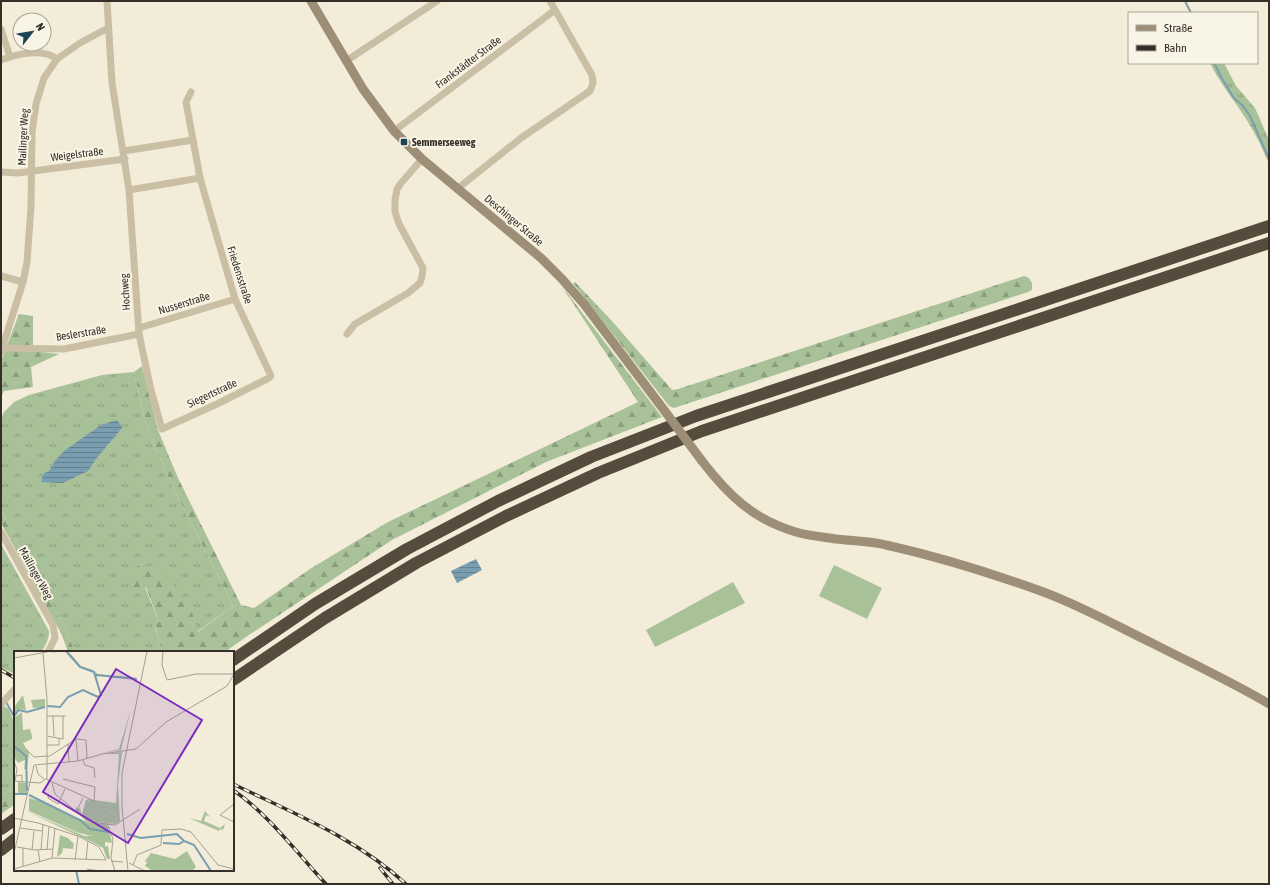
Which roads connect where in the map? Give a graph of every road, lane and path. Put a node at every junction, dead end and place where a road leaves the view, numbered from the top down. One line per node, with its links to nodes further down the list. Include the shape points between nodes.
1 (107, 1): 6 (street, Hochweg)
2 (312, 1): 11 (street, Deschinger Straße)
3 (437, 1): 11 (street)
4 (550, 1): 5 (street)
5 (555, 10): 13 (street, Frankstädter Straße); 21 (street, via 592,75 590,91 521,138)
6 (108, 28): 9 (street, Mailinger Weg); 15 (street, Hochweg, via 112,83)
7 (1, 29): 8 (street)
8 (10, 57): 9 (street, via 35,53 52,55); 10 (street)
9 (57, 59): 18 (street, Mailinger Weg, via 44,78 36,104 32,133)
10 (1, 60)
11 (346, 61): 13 (street, Deschinger Straße)
12 (191, 92): 14 (street, Friedensstraße, via 186,102)
13 (394, 131): 17 (street, Deschinger Straße)
14 (193, 140): 15 (street); 20 (street, Friedensstraße)
15 (124, 152): 16 (street, Hochweg)
16 (125, 159): 18 (street, Weigelstraße); 22 (street, Hochweg)
17 (422, 159): 21 (street, Deschinger Straße); 29 (street, via 397,189 395,200 399,224 423,268 420,284 355,324)
18 (32, 171): 19 (street, Weigelstraße); 26 (street, Mailinger Weg, via 28,262)
19 (1, 172)
20 (200, 178): 22 (street); 27 (street, Friedensstraße)
21 (457, 189): 39 (street, Deschinger Straße, bridge, via 541,258 562,279 584,304 718,482 754,513 796,532 884,544 987,573 1047,594 1094,614)
22 (130, 190): 28 (street, Hochweg)
23 (1269, 226): 35 (highway, via 704,413 591,458 498,501 407,549 315,604)
24 (1269, 243): 36 (highway, via 702,432 598,472 416,563 324,618)
25 (1, 276): 26 (street)
26 (23, 282): 30 (street, Mailinger Weg)
27 (235, 298): 28 (street, Nusserstraße); 31 (street, Friedensstraße)
28 (139, 331): 30 (street, Beslerstraße, via 64,349); 32 (street, Hochweg)
29 (347, 334)
30 (2, 350)
31 (270, 376): 32 (street, Siegertstraße)
32 (162, 429)
33 (1, 532): 34 (street, Mailinger Weg, via 52,625 55,638)
34 (48, 651)
35 (234, 659)
36 (234, 679)
37 (13, 691): 38 (street)
38 (1, 704)
39 (1269, 704)
40 (14, 820): 41 (highway)
41 (1, 829)
42 (14, 840): 43 (highway)
43 (1, 850)

